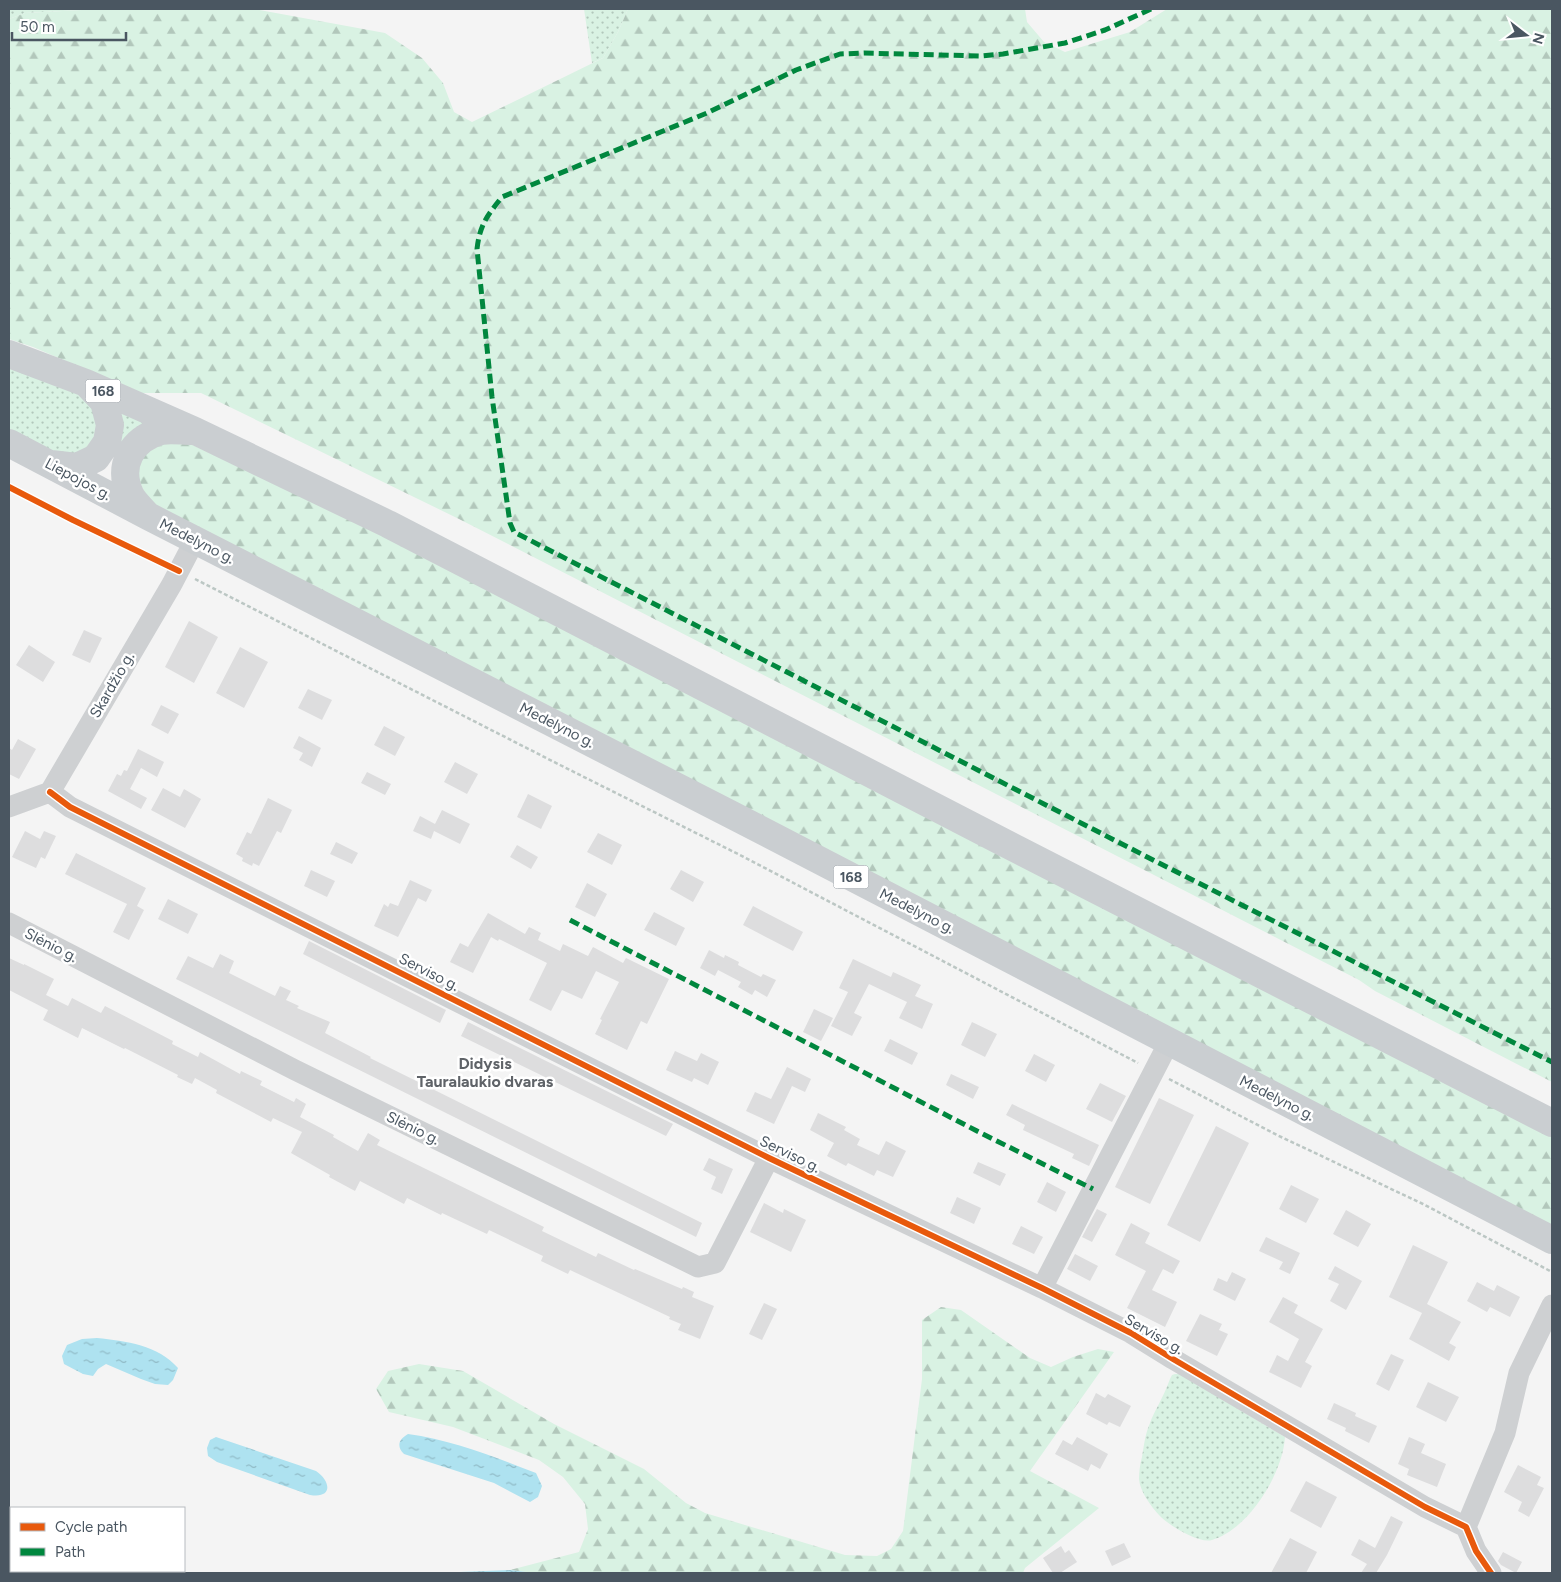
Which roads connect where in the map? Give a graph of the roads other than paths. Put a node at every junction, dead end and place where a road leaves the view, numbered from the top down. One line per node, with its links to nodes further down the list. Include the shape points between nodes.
1 (9, 354): 2 (main road, 168)
2 (86, 383): 3 (main road, 168); 5 (main road, via 104,402 110,425 107,442 96,458 78,467)
3 (195, 431): 6 (main road, via 162,431 142,438 128,456 124,475 130,495); 12 (main road, 168, via 397,529)
4 (9, 443): 5 (main road, Liepojos g. / 168)
5 (50, 464): 6 (main road, Liepojos g. / 168)
6 (148, 516): 7 (main road, Medelyno g. / 168)
7 (195, 540): 8 (street, Skardžio g.); 11 (main road, Medelyno g. / 168)
8 (50, 792): 9 (street); 13 (street, Serviso g., via 70,807)
9 (9, 808)
10 (9, 923): 13 (street, Slėnio g., via 295,1070 698,1267 715,1263)
11 (1169, 1042): 14 (main road, Medelyno g. / 168); 15 (street)
12 (1552, 1123)
13 (769, 1158): 15 (street, Serviso g.)
14 (1552, 1240)
15 (1042, 1288): 17 (street, Serviso g., via 1131,1333 1425,1507)
16 (1552, 1305): 17 (street, via 1519,1373 1505,1433)
17 (1466, 1527): 18 (street, via 1476,1552)
18 (1490, 1573)

